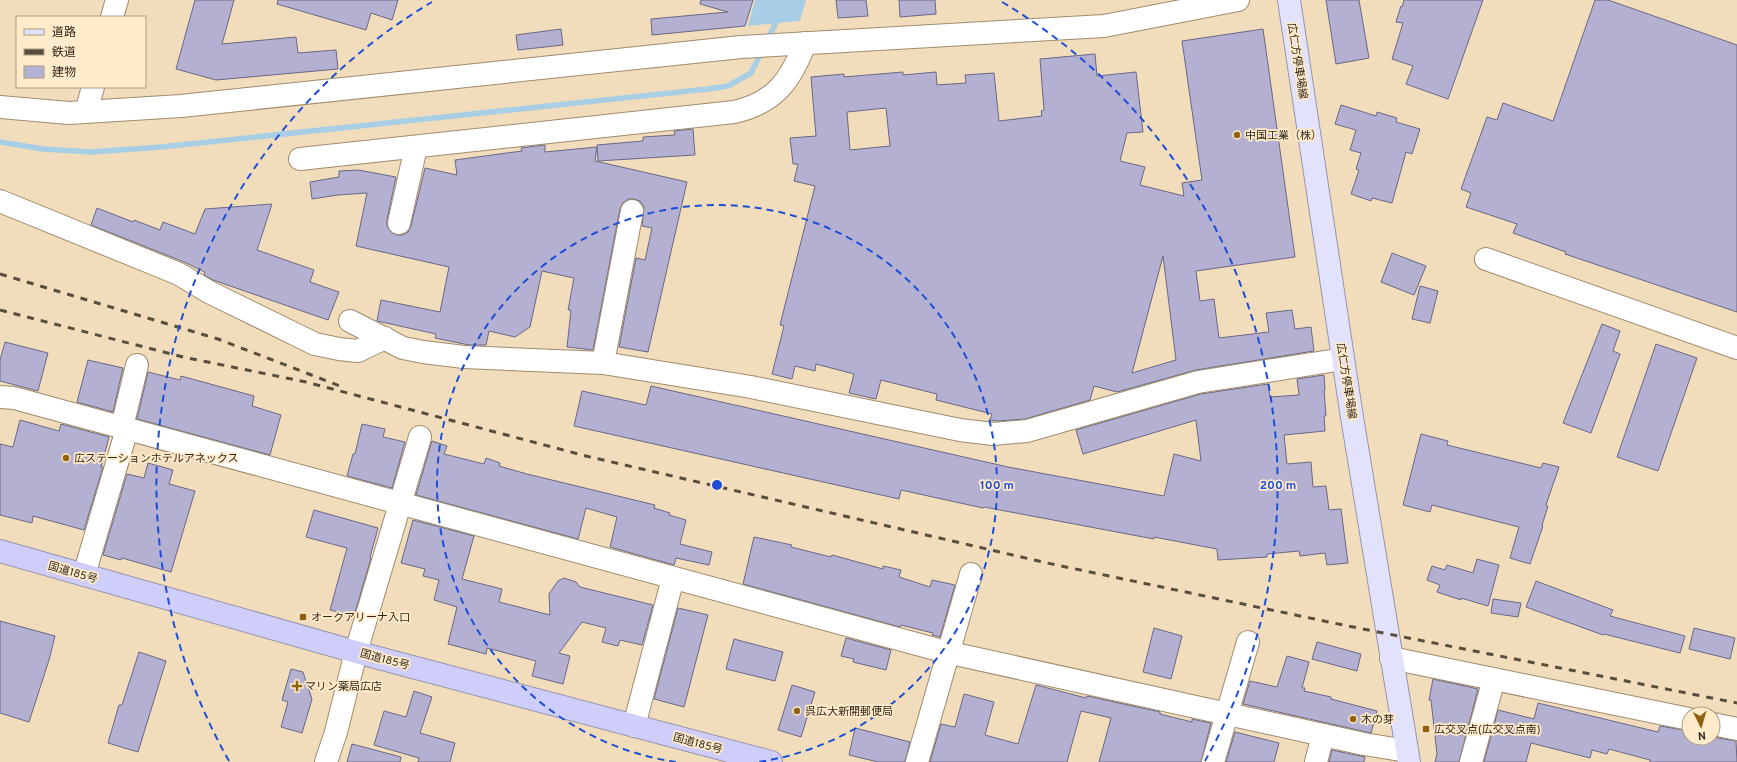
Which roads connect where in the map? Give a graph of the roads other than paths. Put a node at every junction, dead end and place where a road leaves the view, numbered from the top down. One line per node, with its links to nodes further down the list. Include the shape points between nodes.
1 (117, 0): 4 (street)
2 (1238, 0): 5 (street, via 1104,26)
3 (1289, 0): 18 (main road, 広仁方停車場線)
4 (112, 16)
5 (798, 43): 8 (street, via 181,106); 9 (street, via 797,65 781,88 749,108 734,112)
6 (93, 88): 8 (street)
7 (0, 107): 8 (street)
8 (86, 112)
9 (416, 147): 10 (street); 13 (street)
10 (300, 159)
11 (0, 201): 16 (street, via 179,274 209,292 315,344 358,351)
12 (632, 211): 19 (street)
13 (399, 223)
14 (1486, 259): 17 (street)
15 (350, 321): 16 (street)
16 (384, 338): 19 (street, via 403,348 464,357)
17 (1737, 348)
18 (1343, 359): 19 (street, via 1198,382 1027,431 993,434 960,430 751,387); 32 (main road, 広仁方停車場線)
19 (603, 363)
20 (137, 365): 22 (street)
21 (0, 397): 22 (street, via 14,398)
22 (125, 428): 24 (street); 27 (street)
23 (420, 437): 24 (street)
24 (401, 503): 28 (street); 30 (street)
25 (0, 552): 27 (highway, 国道185号)
26 (971, 574): 31 (street)
27 (84, 575): 30 (highway, 国道185号)
28 (673, 578): 31 (street); 36 (street)
29 (1248, 642): 34 (street)
30 (356, 652): 36 (highway, 国道185号); 41 (street)
31 (948, 652): 34 (street); 43 (street)
32 (1391, 658): 33 (street); 40 (main road, 広仁方停車場線)
33 (1494, 679): 35 (street); 46 (street)
34 (1227, 714): 39 (street); 44 (street)
35 (1681, 717)
36 (634, 726): 42 (highway, 国道185号)
37 (1721, 726): 38 (street)
38 (1737, 729)
39 (1323, 735): 40 (street); 45 (street)
40 (1408, 756)
41 (326, 762)
42 (771, 762)
43 (917, 762)
44 (1213, 762)
45 (1316, 762)
46 (1471, 762)

